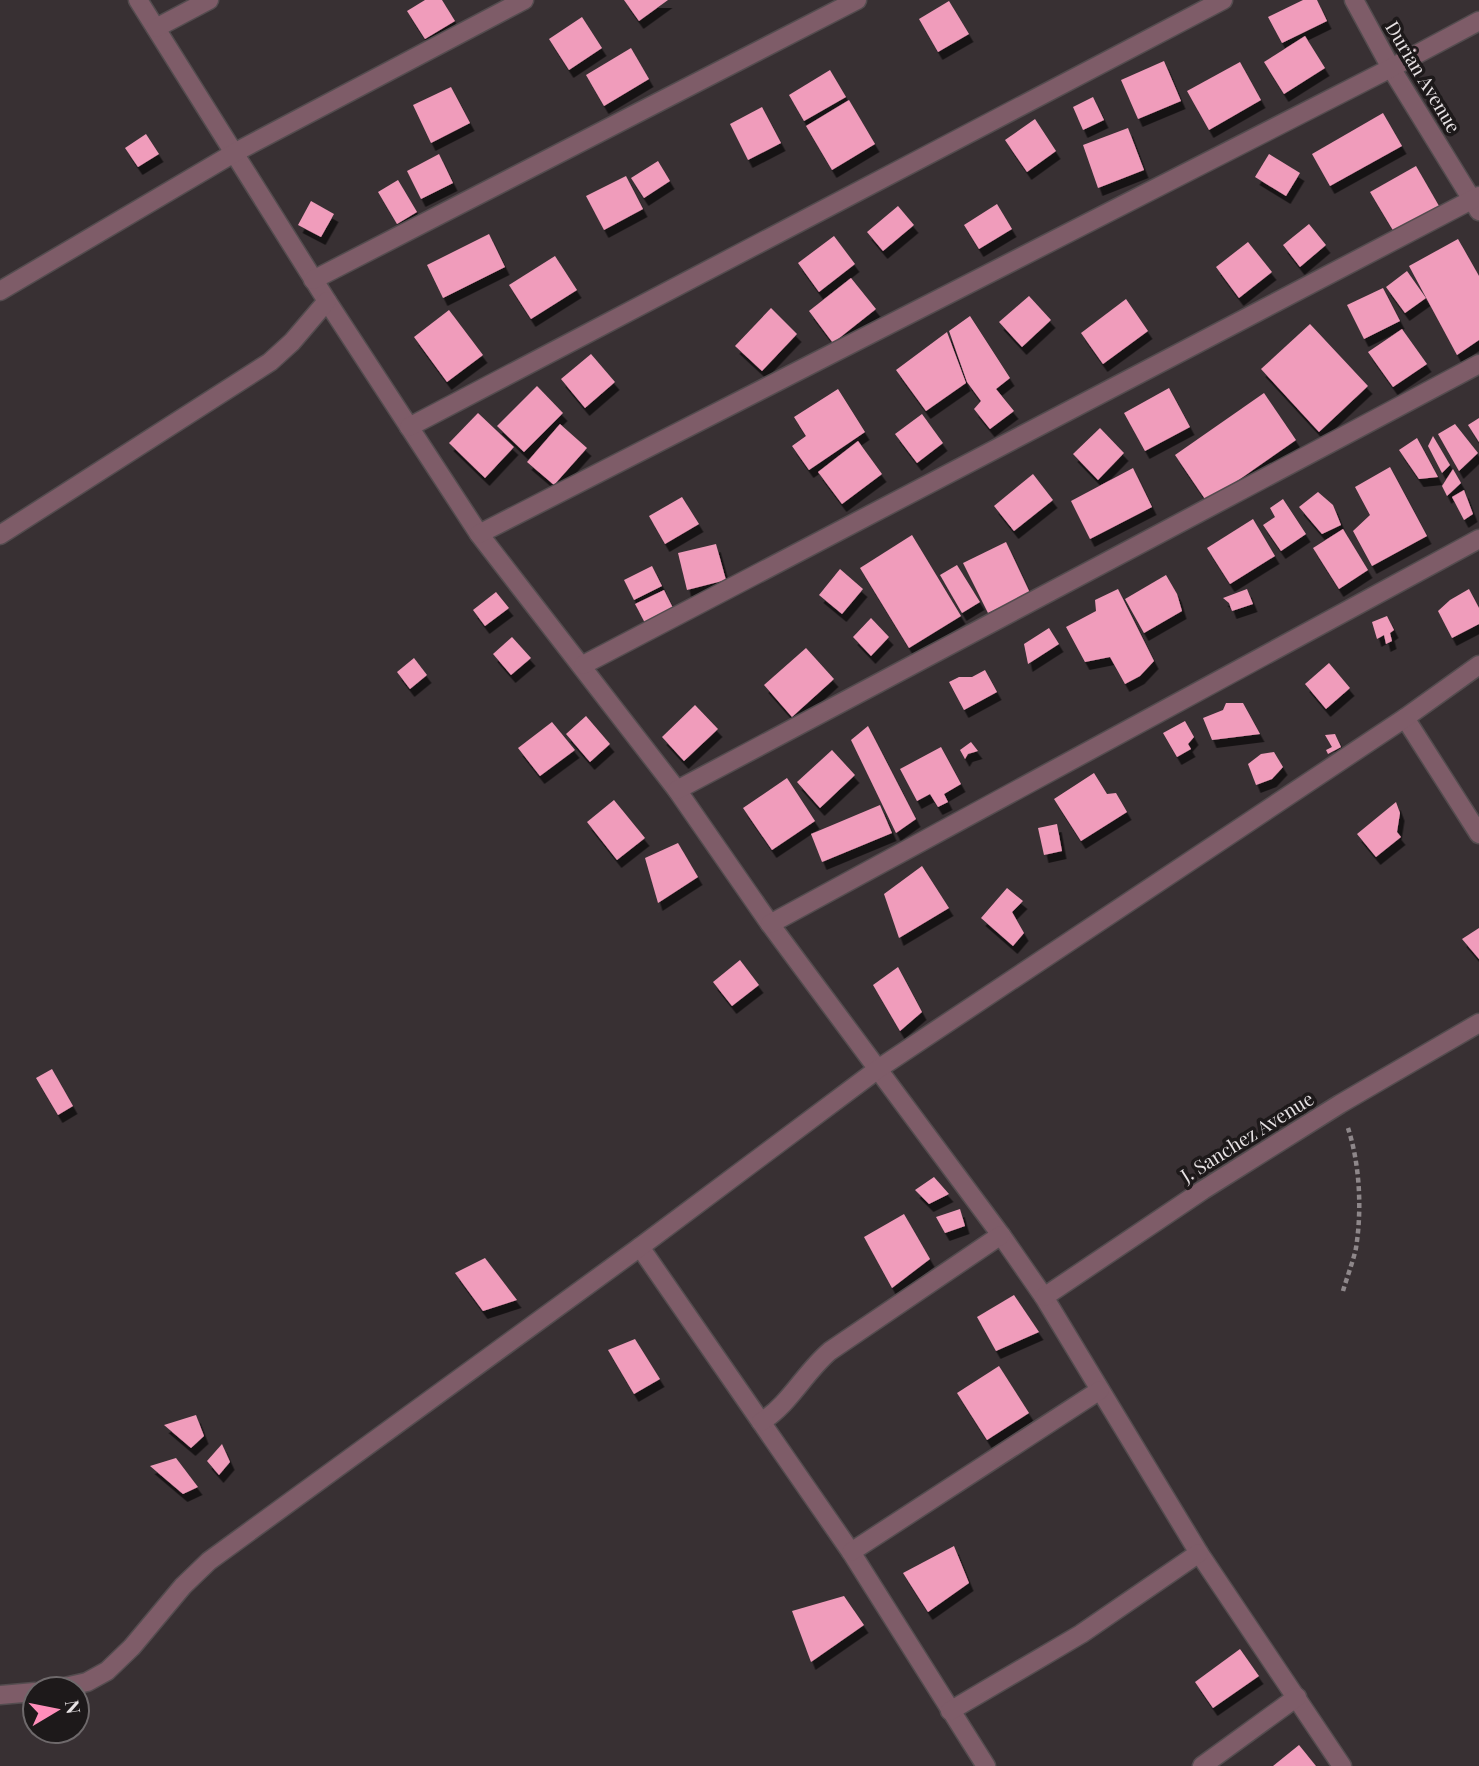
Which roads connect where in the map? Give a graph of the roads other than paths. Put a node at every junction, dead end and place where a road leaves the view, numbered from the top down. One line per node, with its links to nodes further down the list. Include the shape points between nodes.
1 (138, 0): 8 (street)
2 (209, 0): 8 (street)
3 (524, 0): 10 (street)
4 (857, 0): 12 (street)
5 (1223, 0): 16 (street)
6 (1354, 0): 9 (street, Durian Avenue)
7 (1479, 21): 9 (street)
8 (156, 29): 10 (street)
9 (1391, 68): 11 (street, Durian Avenue); 17 (street)
10 (234, 153): 12 (street); 13 (street)
11 (1477, 202): 20 (street)
12 (313, 279): 14 (street)
13 (0, 291)
14 (327, 301): 16 (street); 18 (street, via 270,362)
15 (1479, 364): 23 (street)
16 (409, 427): 17 (street)
17 (479, 534): 20 (street)
18 (0, 535)
19 (1479, 539): 25 (street)
20 (583, 665): 23 (street)
21 (1479, 665): 22 (street)
22 (1405, 718): 24 (street); 27 (street)
23 (677, 790): 25 (street)
24 (1479, 834)
25 (770, 924): 27 (street)
26 (1479, 1023): 30 (street, J. Sanchez Avenue, via 1203,1190)
27 (878, 1069): 28 (street); 29 (street)
28 (1001, 1234): 30 (street); 32 (street, via 830,1351 784,1405)
29 (640, 1247): 32 (street); 35 (street, via 209,1561 132,1647)
30 (1044, 1297): 31 (street)
31 (1100, 1390): 33 (street); 34 (street)
32 (761, 1422): 33 (street)
33 (851, 1552): 39 (street)
34 (1199, 1553): 38 (street); 39 (street, via 1081,1634)
35 (91, 1680)
36 (21, 1693): 37 (street)
37 (0, 1695)
38 (1297, 1698): 41 (street); 42 (street)
39 (950, 1711): 40 (street)
40 (986, 1766)
41 (1202, 1766)
42 (1342, 1766)

